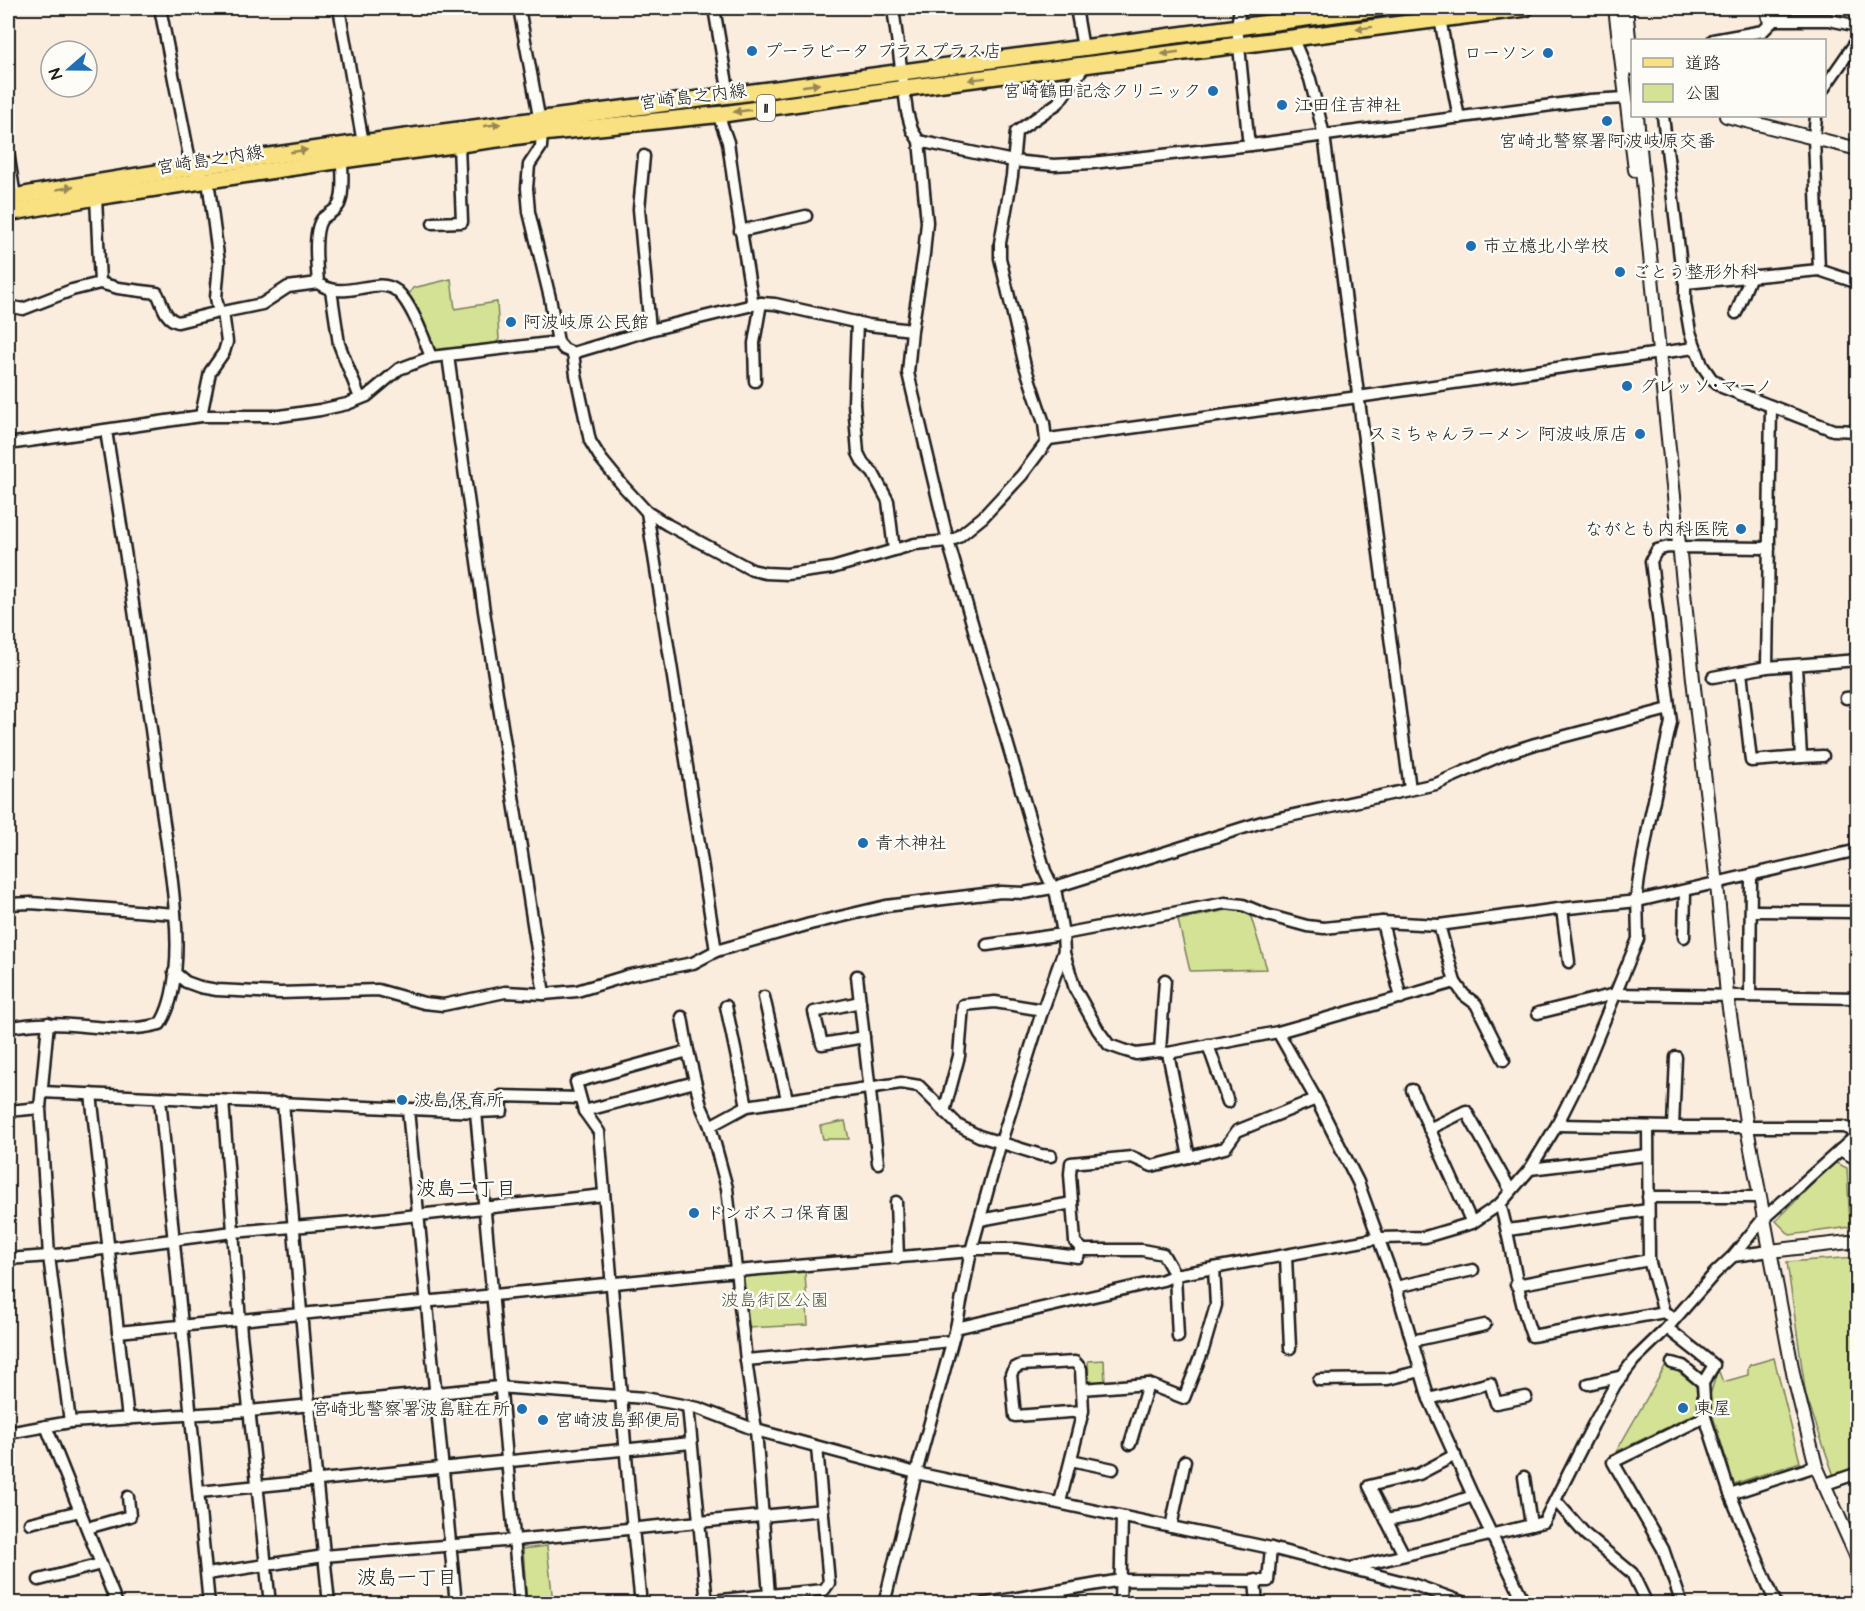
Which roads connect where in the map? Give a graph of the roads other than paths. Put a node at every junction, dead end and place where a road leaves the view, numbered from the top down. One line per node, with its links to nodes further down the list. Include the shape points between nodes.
1 (160, 8): 46 (street)
2 (339, 8): 38 (street)
3 (519, 8): 34 (street)
4 (714, 8): 26 (street)
5 (893, 8): 24 (street)
6 (1076, 8): 21 (street)
7 (1240, 8): 15 (street)
8 (1380, 8): 15 (main road, 宮崎島之内線 / 11)
9 (1526, 8): 13 (main road, 宮崎島之内線 / 11)
10 (1615, 8): 27 (street)
11 (1626, 8): 22 (street)
12 (1766, 8): 14 (street, via 1768,18)
13 (1440, 19): 17 (main road, 宮崎島之内線 / 11, one-way to 17); 33 (street)
14 (1774, 20): 16 (street, via 1829,20); 18 (street, via 1763,32)
15 (1237, 26): 20 (street); 21 (main road, 宮崎島之内線 / 11)
16 (1857, 27)
17 (1292, 38): 20 (main road, 宮崎島之内線 / 11); 35 (street, via 1310,79)
18 (1719, 39)
19 (1857, 39): 25 (street)
20 (1239, 44): 23 (main road, 宮崎島之内線 / 11, one-way to 23); 40 (street)
21 (1083, 48): 24 (main road, 宮崎島之内線 / 11)
22 (1631, 50)
23 (1085, 65): 24 (main road, 宮崎島之内線 / 11, one-way to 24); 45 (street, via 1058,103 1016,132)
24 (904, 80): 26 (main road, 宮崎島之内線 / 11, one-way to 24); 28 (main road, 宮崎島之内線 / 11, one-way to 28); 37 (street, via 912,130)
25 (1826, 85)
26 (729, 95): 34 (main road, 宮崎島之内線 / 11)
27 (1629, 99): 33 (street, via 1590,100); 70 (street)
28 (718, 114): 34 (main road, 宮崎島之内線 / 11); 53 (street, via 728,142)
29 (1637, 117): 70 (street)
30 (1663, 117): 58 (street)
31 (1730, 117): 36 (street)
32 (1816, 117): 36 (street)
33 (1459, 118): 35 (street)
34 (540, 126): 38 (main road, 宮崎島之内線 / 11, one-way to 34); 39 (main road, 宮崎島之内線 / 11); 68 (street, via 541,147 529,165 527,188)
35 (1324, 135): 40 (street); 75 (street)
36 (1814, 137): 41 (street); 54 (street)
37 (919, 141): 45 (street); 67 (street, via 927,222)
38 (363, 142): 46 (main road, 宮崎島之内線 / 11, one-way to 38)
39 (459, 145): 44 (main road, 宮崎島之内線 / 11); 52 (street, via 462,222)
40 (1251, 145): 45 (street, via 1092,163)
41 (1857, 149)
42 (8, 152): 48 (street)
43 (644, 156): 66 (street, via 639,209)
44 (342, 160): 47 (main road, 宮崎島之内線 / 11); 57 (street, via 340,202 321,220 318,230)
45 (1013, 161): 81 (street, via 1000,258)
46 (191, 166): 47 (street); 48 (main road, 宮崎島之内線 / 11, one-way to 46)
47 (208, 180): 49 (main road, 宮崎島之内線 / 11); 63 (street, via 219,263 216,298)
48 (11, 197)
49 (96, 197): 50 (main road, 宮崎島之内線 / 11); 56 (street)
50 (8, 213)
51 (806, 216): 53 (street)
52 (433, 223)
53 (740, 231): 61 (street)
54 (1819, 270): 55 (street); 59 (street)
55 (1750, 278): 58 (street); 64 (street)
56 (100, 283): 62 (street, via 23,309); 63 (street, via 157,293 173,321)
57 (318, 283): 60 (street); 63 (street, via 288,287 262,304)
58 (1685, 283): 69 (street)
59 (1857, 283)
60 (331, 290): 73 (street, via 383,285 397,291); 76 (street, via 339,344)
61 (756, 304): 65 (street, via 775,304); 66 (street); 74 (street)
62 (8, 306)
63 (221, 312): 78 (street, via 227,342 210,372)
64 (1736, 313)
65 (857, 322): 67 (street); 87 (street, via 854,403 858,453 888,501)
66 (650, 330): 71 (street)
67 (912, 330): 84 (street, via 908,373)
68 (558, 342): 71 (street); 72 (street)
69 (1694, 348): 70 (street); 77 (street, via 1711,378 1722,387)
70 (1659, 352): 75 (street); 85 (street)
71 (573, 353): 83 (street, via 590,441)
72 (448, 356): 73 (street); 120 (street)
73 (431, 357): 76 (street, via 399,369)
74 (755, 381)
75 (1358, 397): 81 (street); 96 (street)
76 (360, 398): 78 (street, via 347,405 280,416)
77 (1771, 406): 80 (street, via 1833,430); 86 (street)
78 (201, 416): 79 (street)
79 (106, 431): 82 (street); 107 (street, via 142,659)
80 (1857, 431)
81 (1046, 441): 84 (street, via 1022,475 983,517)
82 (8, 444)
83 (647, 512): 87 (street, via 752,570 765,573 832,568); 113 (street)
84 (948, 541): 87 (street); 100 (street)
85 (1679, 546): 86 (street); 93 (street, via 1657,550 1651,561); 99 (street)
86 (1769, 548): 90 (street)
87 (894, 550)
88 (1857, 660): 89 (street)
89 (1796, 666): 90 (street); 95 (street)
90 (1767, 667): 91 (street)
91 (1741, 672): 92 (street); 95 (street, via 1751,761)
92 (1713, 677)
93 (1670, 709): 96 (street, via 1535,744 1436,784); 102 (street, via 1671,723 1648,823)
94 (1823, 756): 95 (street)
95 (1801, 757)
96 (1410, 789): 100 (street, via 1262,822)
97 (1857, 850): 98 (street)
98 (1751, 876): 99 (street); 105 (street)
99 (1717, 884): 101 (street); 122 (street)
100 (1052, 888): 110 (street); 113 (street, via 886,906)
101 (1685, 891): 102 (street); 111 (street)
102 (1638, 901): 104 (street); 121 (street, via 1638,939)
103 (8, 904): 107 (street)
104 (1562, 909): 109 (street); 115 (street)
105 (1752, 911): 106 (street); 123 (street)
106 (1857, 912)
107 (175, 914): 116 (street)
108 (1382, 922): 109 (street); 110 (street, via 1307,926 1225,903); 125 (street)
109 (1439, 925): 119 (street)
110 (1063, 934): 112 (street); 114 (street)
111 (1684, 937)
112 (987, 945)
113 (716, 951): 120 (street, via 693,963 630,975 577,991)
114 (1064, 953): 129 (street); 138 (street, via 1074,989 1109,1045 1136,1054)
115 (1569, 962)
116 (174, 972): 120 (street, via 186,982 217,990 378,990 443,1005 505,992); 132 (street, via 167,1014 160,1024 120,1028)
117 (857, 976): 127 (street)
118 (1165, 980): 138 (street)
119 (1455, 982): 125 (street); 140 (street, via 1476,1004)
120 (544, 994)
121 (1615, 994): 122 (street); 130 (street); 160 (street)
122 (1727, 995): 123 (street); 164 (street)
123 (1750, 995): 126 (street)
124 (764, 997): 148 (street)
125 (1401, 998): 134 (street)
126 (1857, 998)
127 (860, 1002): 135 (street); 135 (street, via 814,1012 822,1044)
128 (726, 1006): 153 (street)
129 (1043, 1010): 159 (street, via 995,1002 963,1005 959,1056); 167 (street)
130 (1538, 1013)
131 (681, 1017): 137 (street)
132 (48, 1023): 133 (street); 144 (street)
133 (8, 1027)
134 (1278, 1032): 136 (street); 149 (street)
135 (864, 1037): 142 (street)
136 (1208, 1045): 138 (street); 152 (street)
137 (688, 1051): 141 (street); 147 (street, via 576,1082)
138 (1164, 1052): 172 (street)
139 (1676, 1057): 163 (street)
140 (1504, 1060)
141 (695, 1082): 157 (street); 161 (street, via 700,1106)
142 (870, 1088): 148 (street); 159 (street, via 901,1083 919,1086); 173 (street)
143 (1412, 1090): 165 (street)
144 (42, 1092): 145 (street); 154 (street)
145 (91, 1094): 146 (street); 194 (street)
146 (160, 1098): 150 (street); 192 (street)
147 (580, 1098): 157 (street); 158 (street, via 501,1096 502,1111)
148 (787, 1099): 153 (street)
149 (1316, 1099): 172 (street, via 1237,1131 1225,1148); 191 (street, via 1358,1182)
150 (224, 1101): 151 (street); 190 (street)
151 (282, 1102): 155 (street); 188 (street)
152 (1228, 1102)
153 (747, 1106): 161 (street)
154 (40, 1108): 156 (street); 198 (street)
155 (408, 1110): 158 (street); 184 (street)
156 (8, 1111)
157 (584, 1111): 176 (street, via 599,1132)
158 (476, 1112): 182 (street)
159 (944, 1112): 167 (street, via 958,1126)
160 (1557, 1125): 162 (street); 174 (street)
161 (710, 1126): 206 (street, via 727,1188)
162 (1648, 1127): 163 (street); 169 (street)
163 (1673, 1127): 164 (street)
164 (1747, 1128): 166 (street, via 1843,1127); 178 (street)
165 (1429, 1129): 175 (street, via 1466,1111); 187 (street)
166 (1857, 1133): 168 (street)
167 (1001, 1142): 170 (street); 185 (street)
168 (1840, 1150): 171 (street); 186 (street)
169 (1647, 1155): 174 (street); 177 (street)
170 (1051, 1156)
171 (1857, 1156)
172 (1189, 1157): 180 (street, via 1152,1166 1132,1157 1071,1163)
173 (878, 1163)
174 (1530, 1168): 175 (street)
175 (1511, 1191): 181 (street)
176 (604, 1195): 182 (street); 208 (street)
177 (1648, 1197): 178 (street); 183 (street)
178 (1760, 1197): 186 (street)
179 (896, 1202): 201 (street)
180 (1072, 1203): 185 (street); 195 (street, via 1075,1242)
181 (1500, 1204): 187 (street); 189 (street)
182 (484, 1207): 184 (street); 211 (street)
183 (1648, 1210): 189 (street); 203 (street)
184 (418, 1214): 188 (street); 212 (street)
185 (980, 1220): 196 (street)
186 (1763, 1220): 197 (street); 200 (street)
187 (1472, 1223): 191 (street, via 1425,1236)
188 (293, 1227): 190 (street); 214 (street)
189 (1508, 1230): 209 (street)
190 (233, 1232): 192 (street); 216 (street)
191 (1380, 1238): 199 (street); 210 (street)
192 (174, 1239): 194 (street); 218 (street)
193 (1857, 1241): 197 (street)
194 (109, 1248): 198 (street); 221 (street)
195 (1081, 1248): 196 (street, via 1078,1257 1016,1249); 207 (street, via 1162,1254)
196 (971, 1250): 201 (street); 219 (street)
197 (1770, 1251): 200 (street); 259 (street, via 1794,1378)
198 (49, 1256): 202 (street); 247 (street)
199 (1286, 1256): 204 (street); 225 (street)
200 (1733, 1256): 215 (street)
201 (898, 1258): 206 (street)
202 (8, 1259)
203 (1649, 1260): 209 (street); 213 (street)
204 (1214, 1268): 207 (street); 232 (street, via 1216,1305 1184,1398)
205 (1473, 1269): 210 (street)
206 (737, 1271): 208 (street); 226 (street)
207 (1175, 1275): 219 (street); 222 (street)
208 (611, 1283): 211 (street); 237 (street)
209 (1516, 1285): 213 (street, via 1532,1336)
210 (1396, 1287): 224 (street)
211 (492, 1295): 212 (street); 234 (street)
212 (427, 1302): 214 (street); 236 (street)
213 (1664, 1312): 215 (street)
214 (302, 1314): 216 (street); 240 (street)
215 (1675, 1318): 220 (street)
216 (240, 1320): 218 (street); 242 (street)
217 (1485, 1325): 224 (street)
218 (183, 1326): 221 (street); 244 (street)
219 (956, 1328): 223 (street)
220 (1667, 1328): 229 (street); 231 (street, via 1714,1365)
221 (118, 1332): 246 (street)
222 (1178, 1337)
223 (952, 1341): 226 (street); 262 (street)
224 (1412, 1341): 228 (street)
225 (1290, 1348)
226 (746, 1360): 249 (street)
227 (1672, 1363): 231 (street, via 1683,1366)
228 (1421, 1371): 230 (street, via 1388,1379); 239 (street)
229 (1623, 1376): 233 (street); 272 (street)
230 (1319, 1380)
231 (1702, 1383): 245 (street)
232 (1149, 1384): 235 (street); 252 (street)
233 (1588, 1384)
234 (499, 1387): 236 (street); 237 (street); 257 (street)
235 (1082, 1389): 243 (street); 243 (street, via 1081,1369 1075,1362 1021,1365 1011,1374 1015,1416)
236 (436, 1393): 240 (street); 260 (street)
237 (621, 1395): 241 (street); 254 (street)
238 (1526, 1397): 239 (street, via 1496,1403 1490,1383)
239 (1429, 1399): 255 (street)
240 (309, 1405): 242 (street); 265 (street)
241 (688, 1406): 249 (street); 251 (street)
242 (249, 1411): 244 (street); 267 (street)
243 (1083, 1411): 256 (street)
244 (192, 1416): 246 (street); 268 (street)
245 (1705, 1417): 269 (street); 317 (street, via 1613,1462 1663,1549)
246 (128, 1419): 247 (street)
247 (70, 1422): 248 (street)
248 (46, 1426): 250 (street); 275 (street)
249 (756, 1430): 253 (street); 276 (street)
250 (8, 1432)
251 (691, 1443): 254 (street); 279 (street)
252 (1130, 1444)
253 (817, 1447): 262 (street); 274 (street)
254 (625, 1449): 257 (street); 284 (street)
255 (1455, 1455): 270 (street); 278 (street, via 1419,1474 1369,1486)
256 (1071, 1460): 261 (street); 273 (street)
257 (507, 1461): 260 (street); 286 (street)
258 (1185, 1461): 282 (street)
259 (1816, 1466): 266 (street); 269 (street)
260 (443, 1467): 265 (street); 287 (street)
261 (1113, 1469)
262 (916, 1473): 273 (street); 310 (street)
263 (1857, 1473): 266 (street)
264 (1524, 1477): 281 (street)
265 (316, 1480): 267 (street); 290 (street)
266 (1823, 1485): 291 (street)
267 (256, 1486): 268 (street); 293 (street)
268 (199, 1492): 295 (street)
269 (1730, 1494): 301 (street)
270 (1473, 1496): 278 (street); 285 (street)
271 (128, 1497): 283 (street, via 130,1516)
272 (1555, 1500): 281 (street, via 1544,1522); 316 (street, via 1586,1535 1632,1573)
273 (1060, 1502): 277 (street)
274 (823, 1510): 276 (street); 299 (street, via 830,1583 824,1590)
275 (80, 1511): 280 (street); 283 (street)
276 (762, 1516): 279 (street); 299 (street)
277 (1122, 1517): 282 (street); 297 (street)
278 (1386, 1520): 289 (street)
279 (699, 1522): 284 (street); 300 (street)
280 (30, 1523)
281 (1531, 1525): 285 (street)
282 (1172, 1527): 288 (street)
283 (87, 1528): 292 (street)
284 (633, 1529): 286 (street); 308 (street)
285 (1493, 1533): 289 (street); 315 (street)
286 (515, 1540): 287 (street); 307 (street)
287 (450, 1546): 290 (street); 306 (street)
288 (1271, 1548): 294 (street); 298 (street, via 1268,1581)
289 (1404, 1555): 294 (street)
290 (324, 1556): 293 (street); 305 (street)
291 (1857, 1560)
292 (101, 1564): 296 (street); 302 (street)
293 (267, 1565): 295 (street); 304 (street)
294 (1351, 1568): 314 (street)
295 (207, 1574): 303 (street)
296 (39, 1580)
297 (1120, 1580): 298 (street); 311 (street); 312 (street)
298 (1255, 1581): 313 (street)
299 (769, 1594): 300 (street)
300 (707, 1602): 309 (street)
301 (1773, 1602)
302 (117, 1604)
303 (209, 1604)
304 (270, 1604)
305 (329, 1604)
306 (456, 1604)
307 (520, 1604)
308 (641, 1604)
309 (684, 1604)
310 (884, 1604)
311 (983, 1604)
312 (1120, 1604)
313 (1257, 1604)
314 (1468, 1604)
315 (1526, 1604)
316 (1647, 1604)
317 (1682, 1604)

